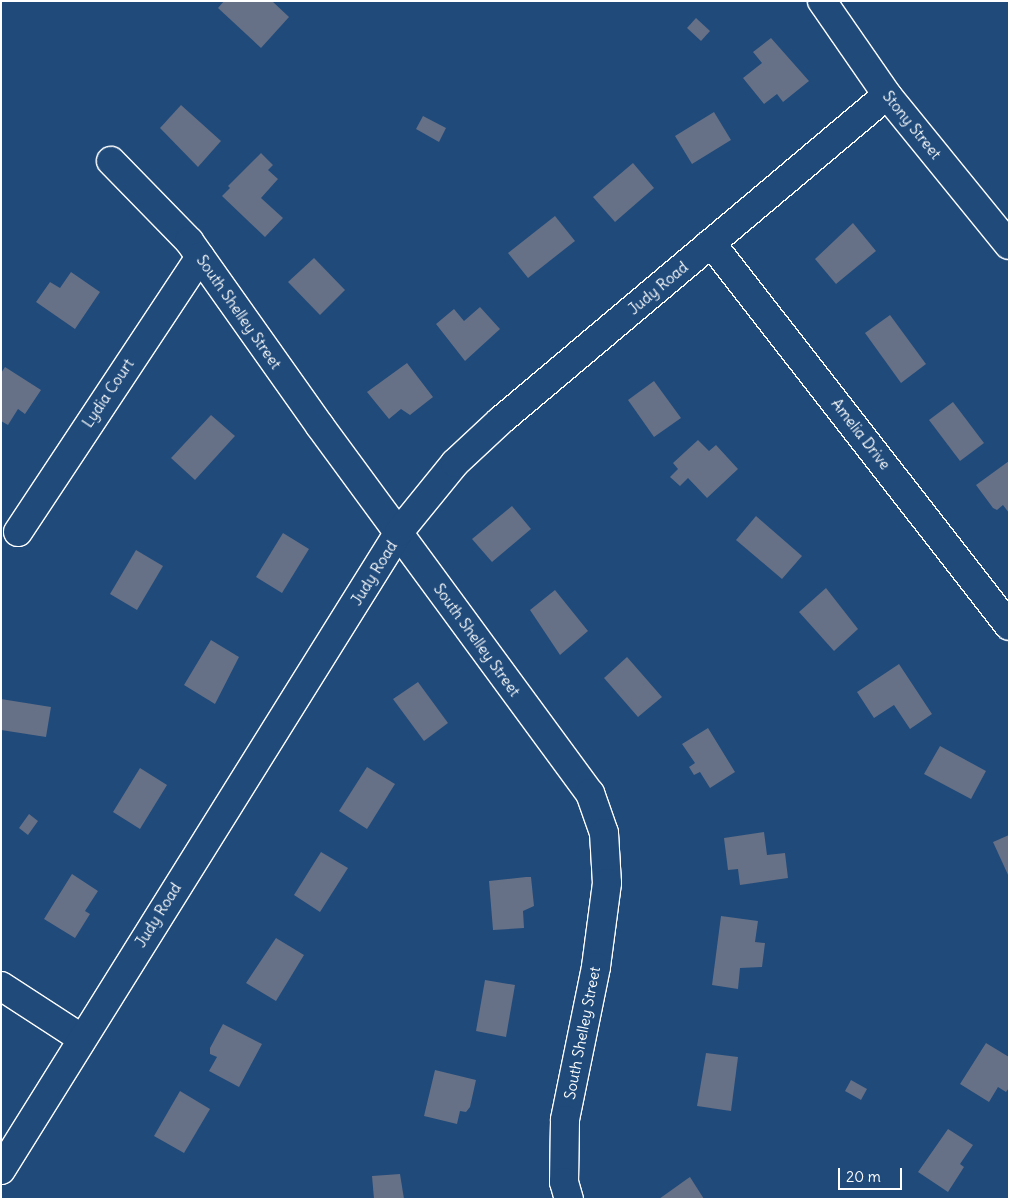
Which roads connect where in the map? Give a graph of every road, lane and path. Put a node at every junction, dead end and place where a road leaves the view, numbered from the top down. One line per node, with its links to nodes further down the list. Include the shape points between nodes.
1 (822, 1): 2 (street, Stony Street)
2 (887, 95): 4 (street, Judy Road); 5 (street, Stony Street)
3 (111, 161): 6 (street, South Shelley Street)
4 (711, 243): 8 (street, Judy Road, via 493,427 455,463); 9 (street, Amelia Drive)
5 (1009, 245)
6 (200, 256): 7 (street, Lydia Court); 8 (street, South Shelley Street)
7 (18, 532)
8 (400, 532): 11 (street, Judy Road); 13 (street, South Shelley Street, via 590,793 604,833 607,883 596,967 565,1120 564,1182)
9 (1009, 626)
10 (1, 986): 11 (street)
11 (81, 1038): 12 (street, Judy Road)
12 (1, 1170)
13 (569, 1199)

